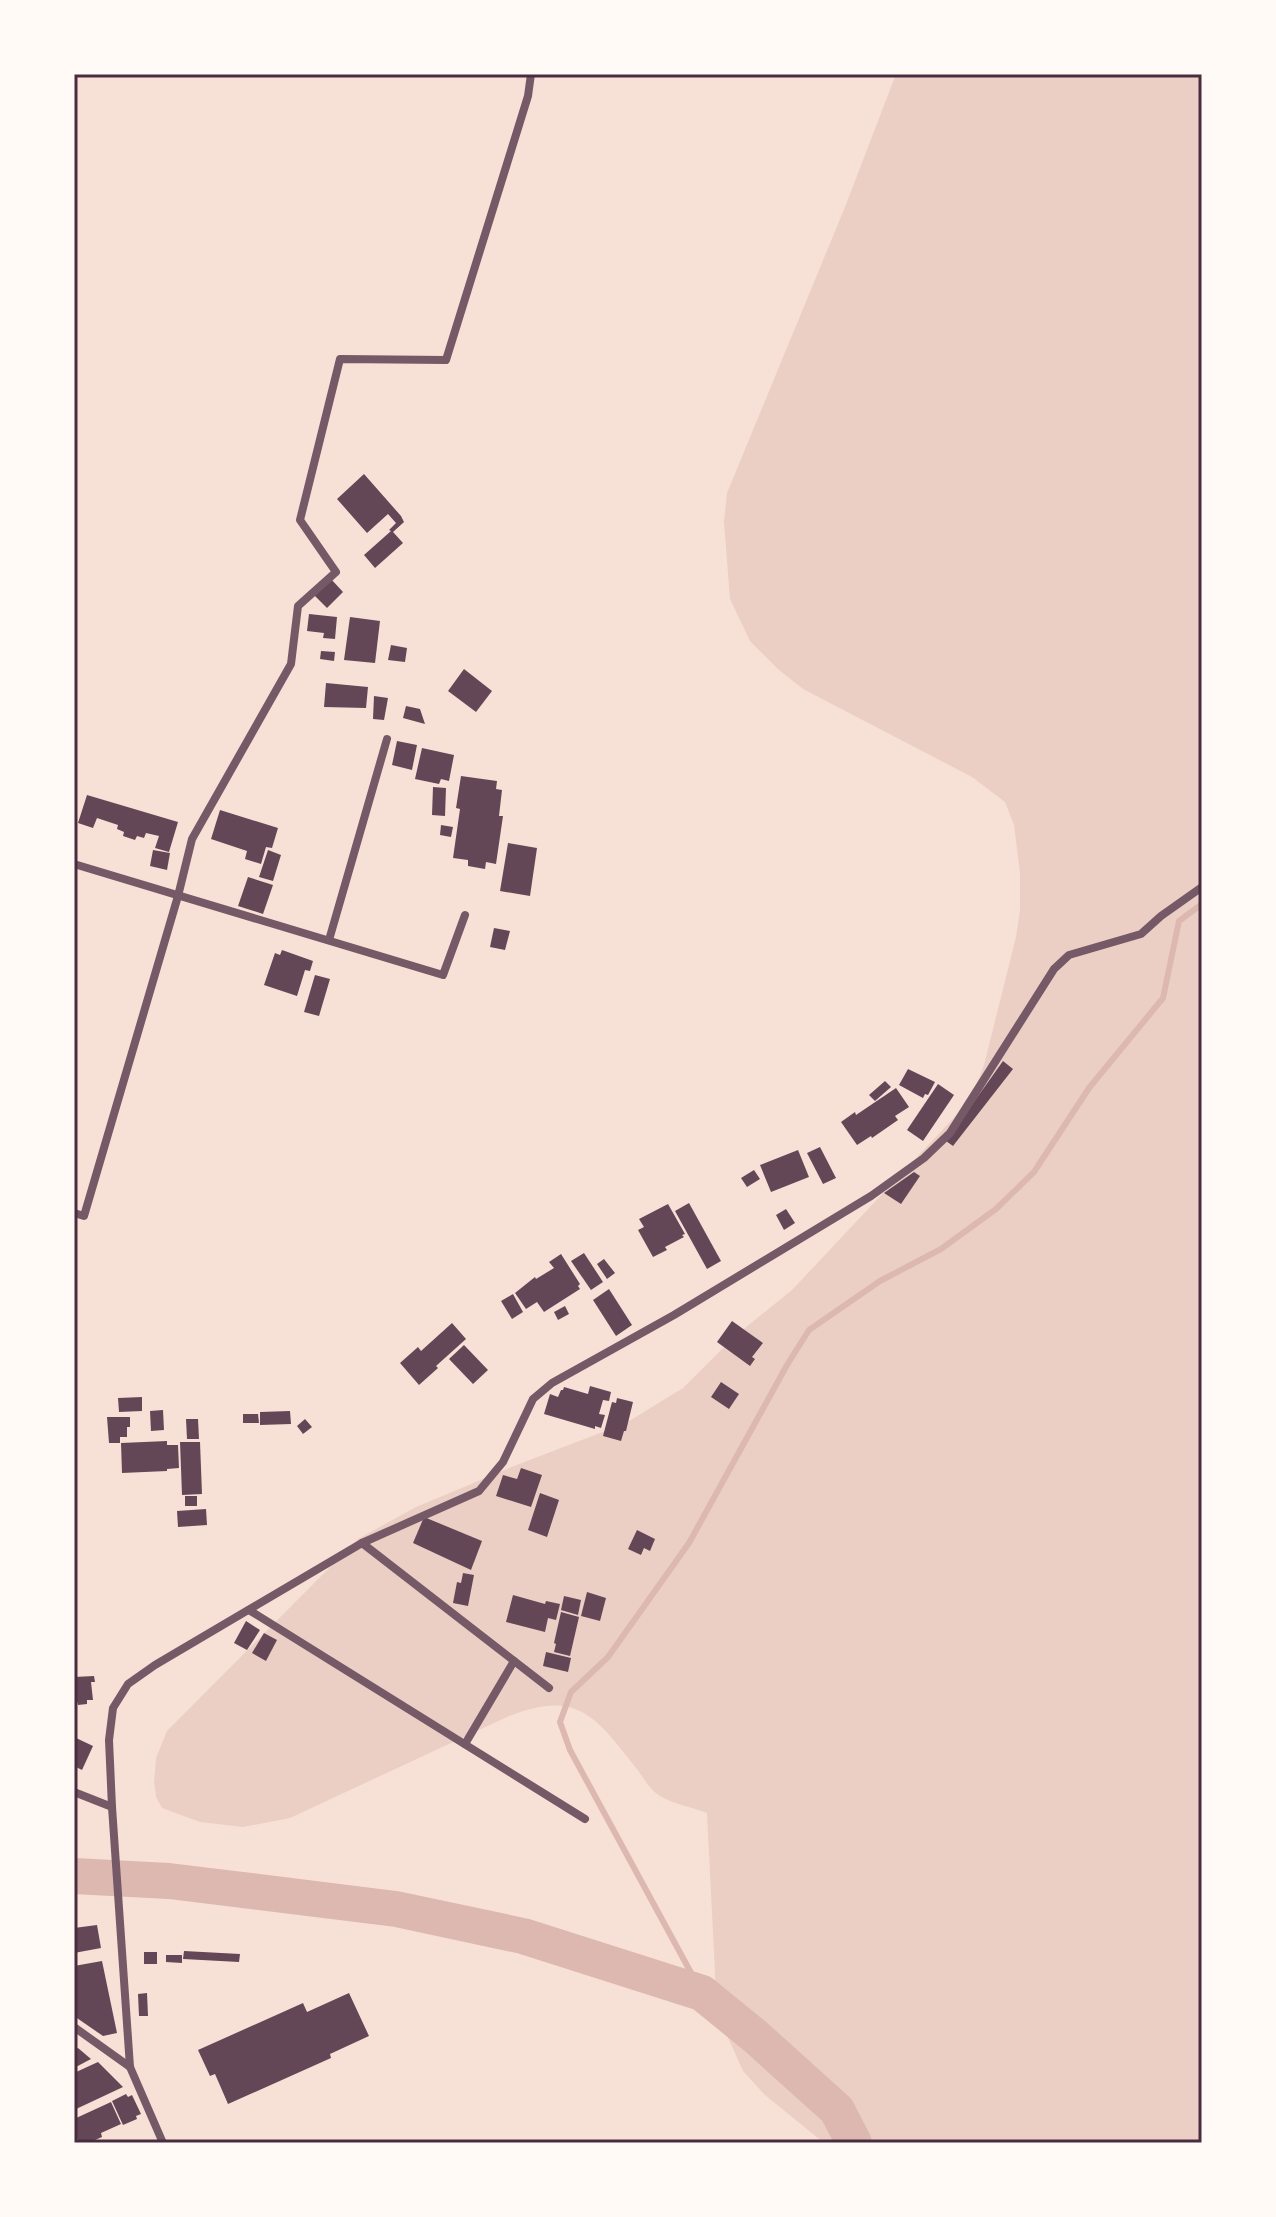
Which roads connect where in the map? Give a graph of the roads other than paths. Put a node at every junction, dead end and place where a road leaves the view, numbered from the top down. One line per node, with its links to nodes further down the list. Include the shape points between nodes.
1 (531, 74): 5 (street, via 446,360 340,359 300,520 336,572 298,606 291,664 192,839)
2 (387, 739): 7 (street)
3 (74, 864): 5 (street)
4 (1202, 887): 9 (street, via 1141,934 1069,955 1054,969 950,1133 924,1158 871,1196 552,1383 533,1399 503,1462 479,1491)
5 (178, 896): 7 (street); 8 (street, via 84,1216)
6 (465, 915): 7 (street, via 443,975)
7 (329, 940)
8 (74, 1213)
9 (362, 1543): 10 (street); 11 (street)
10 (249, 1610): 13 (street); 15 (street, via 128,1684 113,1708)
11 (514, 1661): 12 (street); 13 (street)
12 (549, 1688)
13 (465, 1744): 16 (street)
14 (74, 1792): 15 (street)
15 (112, 1807): 18 (street)
16 (585, 1819)
17 (74, 2027): 18 (street)
18 (130, 2067): 19 (street)
19 (163, 2143)

